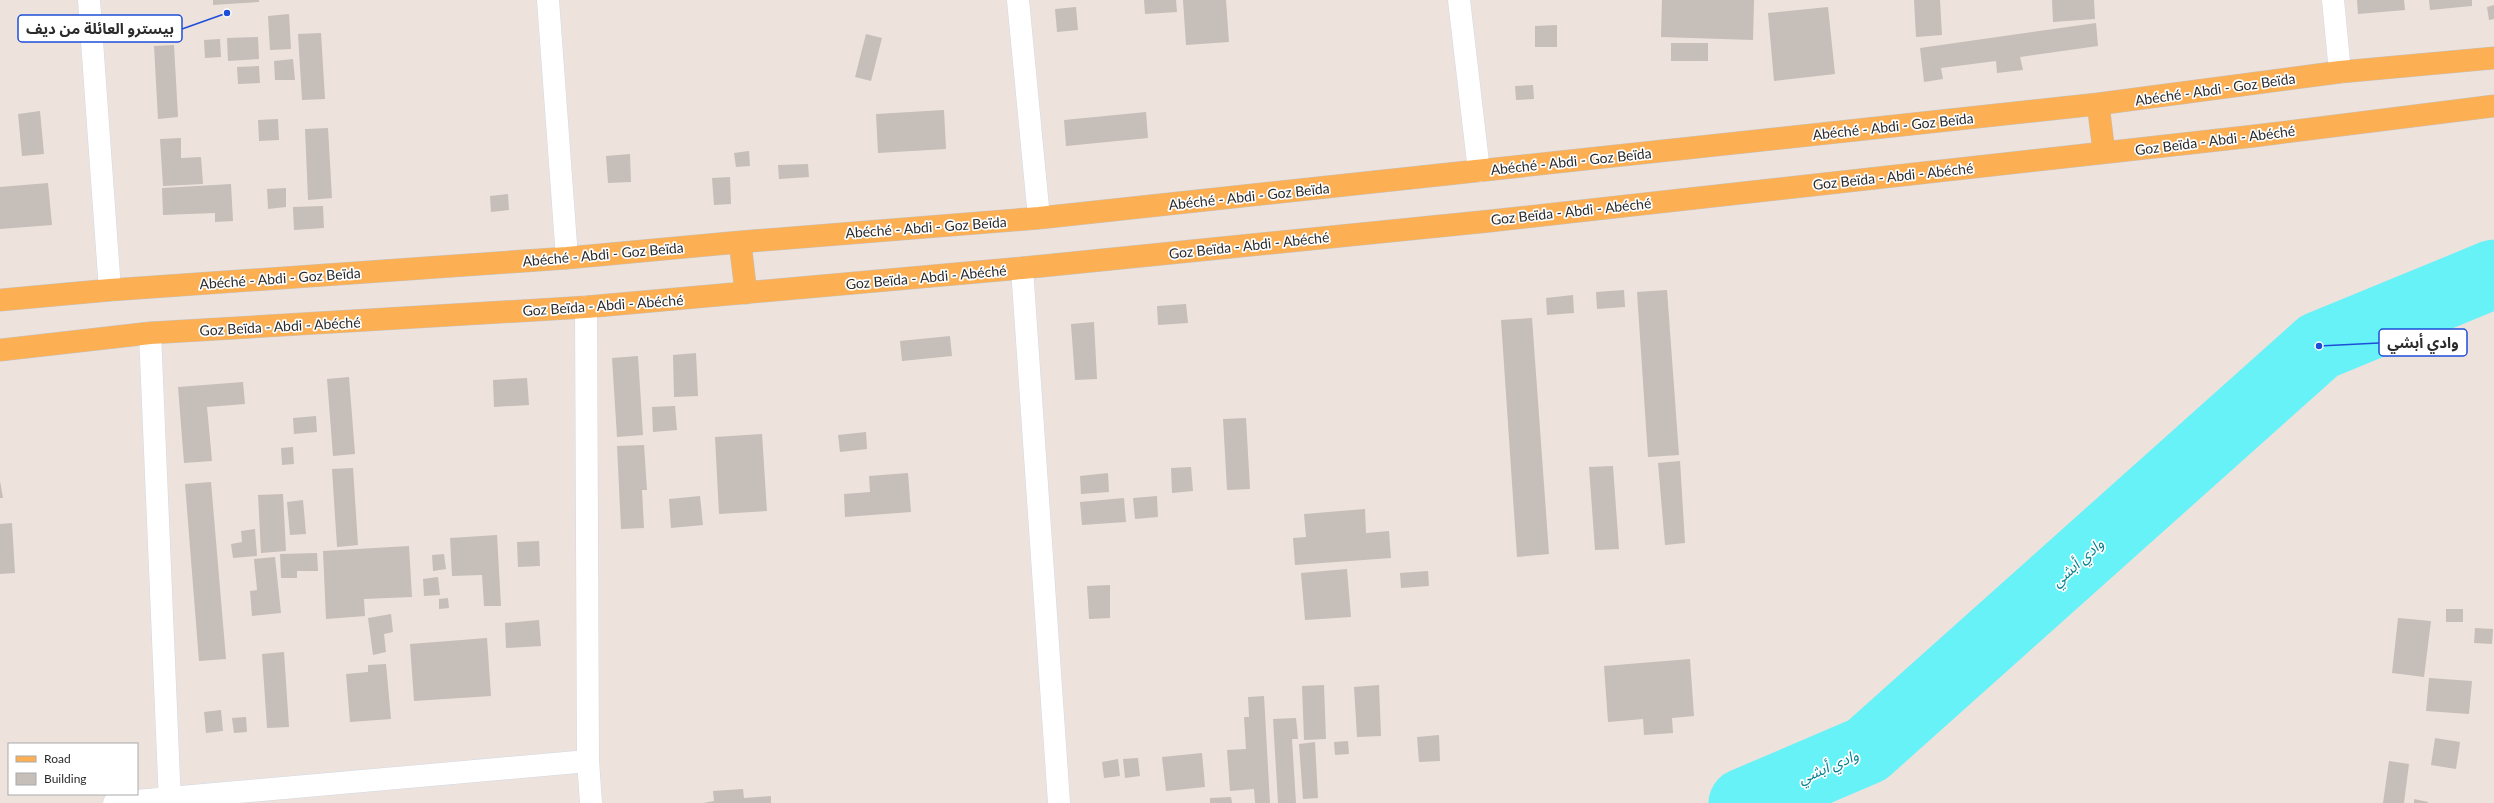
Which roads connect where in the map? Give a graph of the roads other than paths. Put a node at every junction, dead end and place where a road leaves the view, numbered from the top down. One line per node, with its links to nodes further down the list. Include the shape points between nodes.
1 (89, 0): 16 (street)
2 (548, 0): 14 (street)
3 (1018, 0): 12 (street)
4 (1460, 0): 11 (street)
5 (2333, 0): 7 (street)
6 (2494, 58): 7 (main road, Abéché - Abdi - Goz Beïda)
7 (2340, 72): 8 (main road, Abéché - Abdi - Goz Beïda)
8 (2098, 104): 10 (main road); 11 (main road, Abéché - Abdi - Goz Beïda)
9 (2494, 106): 10 (main road, Goz Beïda - Abdi - Abéché)
10 (2104, 152): 15 (main road, Goz Beïda - Abdi - Abéché, via 1498,220)
11 (1480, 171): 12 (main road, Abéché - Abdi - Goz Beïda)
12 (1039, 218): 13 (main road, Abéché - Abdi - Goz Beïda)
13 (740, 242): 14 (main road, Abéché - Abdi - Goz Beïda); 17 (main road)
14 (567, 258): 16 (main road, Abéché - Abdi - Goz Beïda)
15 (1022, 268): 17 (main road, Goz Beïda - Abdi - Abéché); 26 (street)
16 (110, 290): 18 (main road, Abéché - Abdi - Goz Beïda)
17 (746, 293): 19 (main road, Goz Beïda - Abdi - Abéché)
18 (0, 300)
19 (586, 307): 20 (main road, Goz Beïda - Abdi - Abéché); 22 (street)
20 (150, 333): 21 (main road, Goz Beïda - Abdi - Abéché); 23 (street)
21 (0, 350)
22 (588, 761): 23 (street); 25 (street)
23 (170, 801): 24 (street)
24 (114, 803)
25 (591, 803)
26 (1059, 803)

